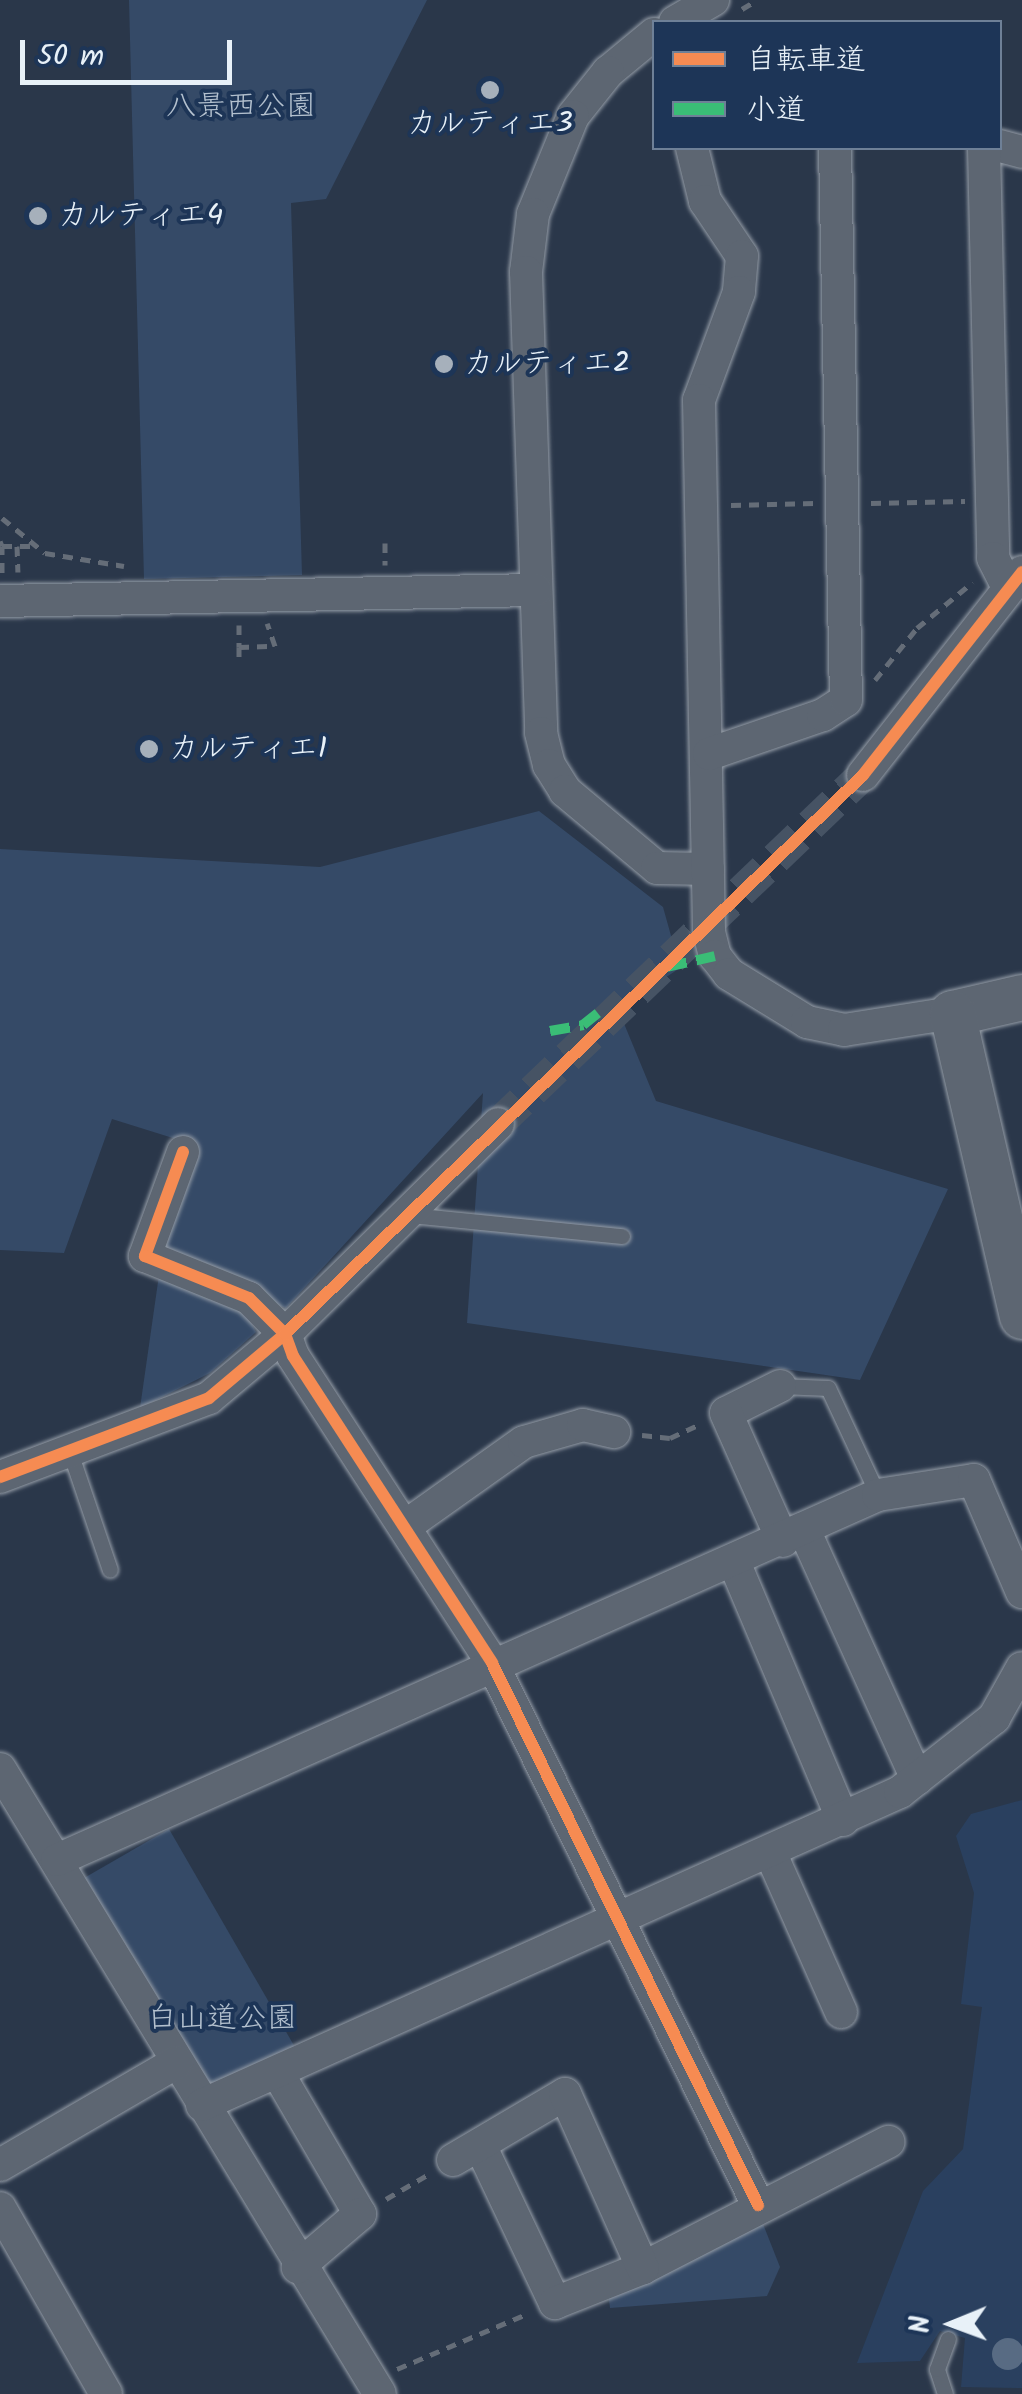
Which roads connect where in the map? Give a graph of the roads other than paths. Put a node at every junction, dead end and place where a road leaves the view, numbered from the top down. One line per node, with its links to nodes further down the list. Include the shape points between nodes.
1 (713, 0): 2 (street)
2 (678, 20)
3 (652, 36): 9 (street, via 608,72 573,116 533,214 526,272)
4 (692, 150): 10 (street, via 705,201 742,256 740,292 699,400)
5 (834, 150): 10 (street, via 846,700 823,715)
6 (984, 150): 7 (street, via 993,558)
7 (1003, 579): 11 (street)
8 (5, 586): 9 (street)
9 (536, 590): 12 (street, via 541,733 556,778 657,868)
10 (709, 754): 12 (street)
11 (863, 775)
12 (708, 869): 14 (street, via 715,956 728,974 807,1022 844,1030)
13 (1022, 997): 14 (street)
14 (952, 1012): 19 (street)
15 (498, 1124): 17 (street)
16 (183, 1152): 20 (street, via 145,1256 248,1298)
17 (406, 1214): 18 (lane); 20 (street)
18 (622, 1236)
19 (1022, 1316)
20 (285, 1334): 23 (street, via 209,1398); 26 (street, via 293,1356)
21 (780, 1386): 25 (lane, via 828,1388); 27 (street, via 726,1412)
22 (614, 1432): 26 (street, via 583,1425 524,1442)
23 (71, 1455): 24 (street); 29 (lane)
24 (0, 1477)
25 (878, 1495): 27 (street); 30 (street, via 974,1480)
26 (407, 1525): 31 (street)
27 (794, 1537): 28 (street); 33 (street)
28 (734, 1562): 31 (street); 35 (street)
29 (110, 1570)
30 (1022, 1592)
31 (492, 1663): 37 (street); 38 (street)
32 (1022, 1668): 33 (street, via 994,1718)
33 (917, 1779): 35 (street)
34 (5, 1788): 37 (street)
35 (844, 1820): 36 (street)
36 (770, 1854): 38 (street); 39 (street)
37 (57, 1860): 40 (street)
38 (616, 1921): 41 (street); 45 (street)
39 (843, 1989)
40 (177, 2062): 42 (street); 44 (street)
41 (279, 2074): 42 (street); 47 (street, via 360,2214)
42 (202, 2105): 47 (street)
43 (888, 2142): 45 (street)
44 (0, 2165)
45 (758, 2204): 48 (street)
46 (0, 2208): 51 (street)
47 (298, 2267): 50 (street)
48 (642, 2268): 48 (street, via 565,2094 466,2153 555,2303)
49 (948, 2339): 52 (lane, via 936,2368)
50 (376, 2388)
51 (106, 2394)
52 (945, 2394)

